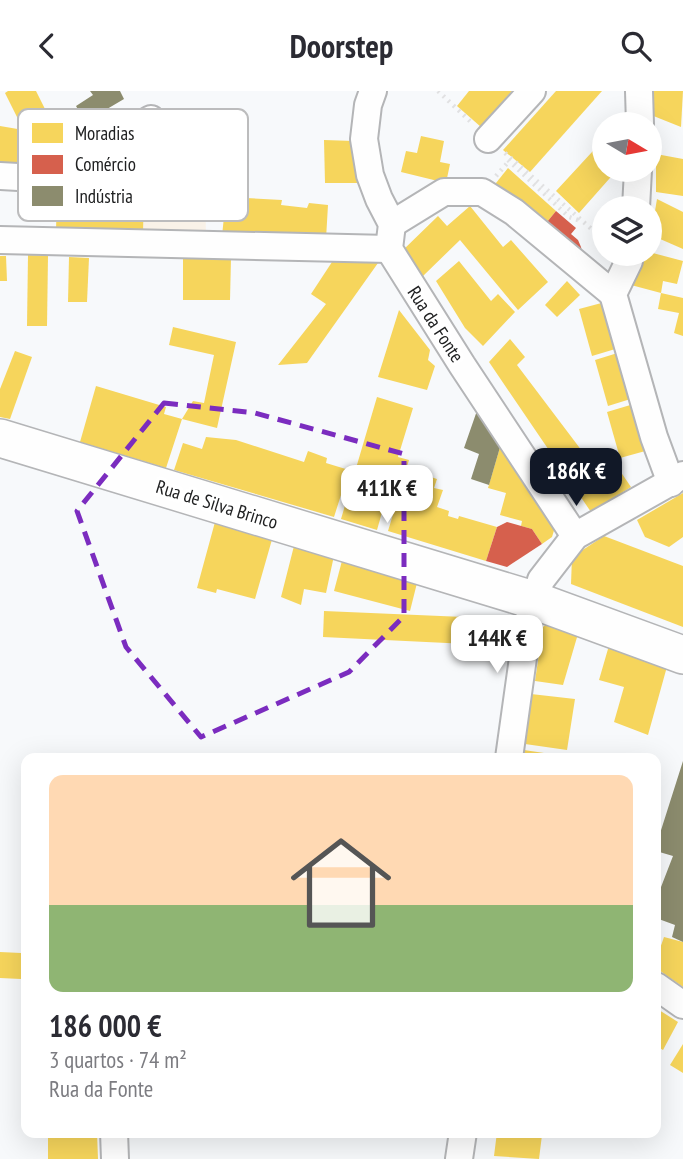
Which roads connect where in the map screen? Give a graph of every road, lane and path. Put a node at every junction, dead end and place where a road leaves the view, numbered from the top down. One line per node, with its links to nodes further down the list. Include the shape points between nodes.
1 (373, 91): 11 (street, Rua da Fonte, via 364,139 370,175)
2 (438, 91): 6 (path)
3 (531, 91): 6 (street)
4 (639, 91): 5 (street)
5 (640, 112)
6 (495, 147): 9 (path); 9 (path, via 569,217)
7 (0, 176): 8 (street)
8 (18, 177)
9 (582, 222): 10 (path)
10 (592, 230)
11 (391, 236): 12 (street); 14 (street, via 444,192 482,193 514,212); 17 (street, Rua da Fonte, via 462,365)
12 (0, 240)
13 (625, 266): 14 (street)
14 (614, 294): 16 (street, via 654,436)
15 (0, 438): 18 (main road, Rua de Silva Brinco)
16 (677, 479): 17 (street)
17 (575, 536): 18 (street, via 541,580)
18 (533, 600): 19 (main road, Rua de Silva Brinco); 20 (street)
19 (683, 655)
20 (510, 753)
21 (661, 990): 22 (street)
22 (683, 1005)
23 (114, 1138): 25 (street)
24 (462, 1138): 26 (street)
25 (115, 1159)
26 (459, 1159)

